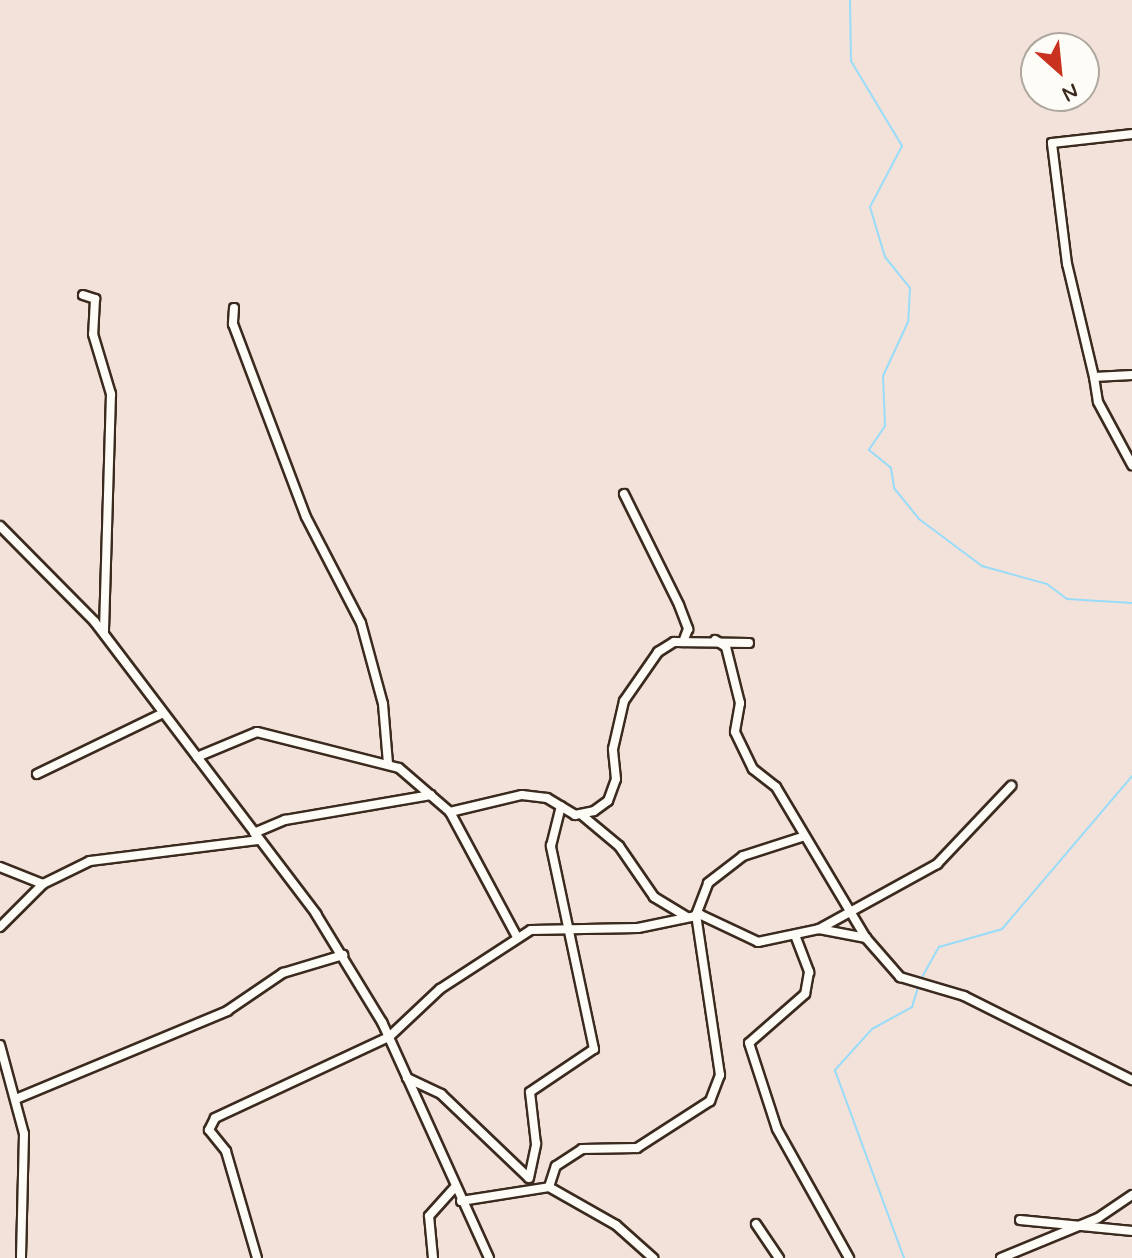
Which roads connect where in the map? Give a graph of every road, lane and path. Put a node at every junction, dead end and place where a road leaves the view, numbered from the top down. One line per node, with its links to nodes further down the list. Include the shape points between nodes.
1 (1132, 134): 5 (street, via 1052,143 1067,264)
2 (83, 295): 9 (street, via 95,299 93,334 111,394)
3 (234, 308): 15 (street, via 233,324 306,517 361,623 383,704)
4 (1132, 375): 5 (street)
5 (1094, 377): 6 (street, via 1098,402)
6 (1132, 465)
7 (624, 494): 11 (street, via 679,605 688,629)
8 (0, 526): 9 (street)
9 (104, 633): 13 (street)
10 (714, 640): 11 (street); 12 (street); 23 (street, via 726,647 740,703 735,732)
11 (683, 642): 21 (street, via 666,646 631,687 614,733 611,795)
12 (749, 643)
13 (163, 713): 14 (street); 16 (street)
14 (197, 757): 15 (street, via 239,733 257,732); 22 (street)
15 (388, 764): 18 (street)
16 (37, 774)
17 (1011, 786): 26 (street, via 937,864)
18 (431, 795): 20 (street); 22 (street, via 285,820)
19 (561, 806): 20 (street, via 522,795); 21 (street); 29 (street, via 551,846)
20 (450, 812): 32 (street)
21 (583, 816): 27 (street, via 619,846 654,897)
22 (256, 837): 25 (street, via 108,857); 34 (street)
23 (802, 837): 26 (street); 27 (street, via 743,856 708,883)
24 (0, 867): 25 (street)
25 (43, 884): 28 (street)
26 (850, 915): 30 (street); 33 (street)
27 (691, 916): 29 (street, via 638,928); 31 (street, via 758,942); 42 (street, via 717,1092 637,1148 582,1149 556,1166)
28 (0, 927)
29 (573, 927): 32 (street); 40 (street, via 594,1049 530,1092 536,1144)
30 (819, 929): 31 (street); 33 (street)
31 (795, 935): 55 (street, via 809,972 805,994 749,1043 777,1129)
32 (517, 937): 35 (street, via 440,989)
33 (866, 938): 38 (street, via 905,980 932,986 1098,1057)
34 (343, 955): 35 (street); 39 (street, via 283,973 227,1011)
35 (389, 1037): 37 (street); 50 (street, via 212,1122)
36 (0, 1045): 39 (street)
37 (407, 1078): 40 (street, via 441,1094); 41 (street)
38 (1132, 1080)
39 (16, 1099): 49 (street, via 24,1134)
40 (531, 1181): 42 (street); 44 (street)
41 (456, 1186): 44 (street); 51 (street, via 429,1216)
42 (549, 1187): 53 (street, via 616,1225)
43 (1132, 1195): 47 (street)
44 (461, 1201): 52 (street)
45 (1020, 1220): 47 (street)
46 (756, 1224): 54 (street)
47 (1079, 1224): 48 (street); 56 (street)
48 (1132, 1231)
49 (21, 1258)
50 (257, 1258)
51 (433, 1258)
52 (489, 1258)
53 (653, 1258)
54 (779, 1258)
55 (849, 1258)
56 (1001, 1258)

